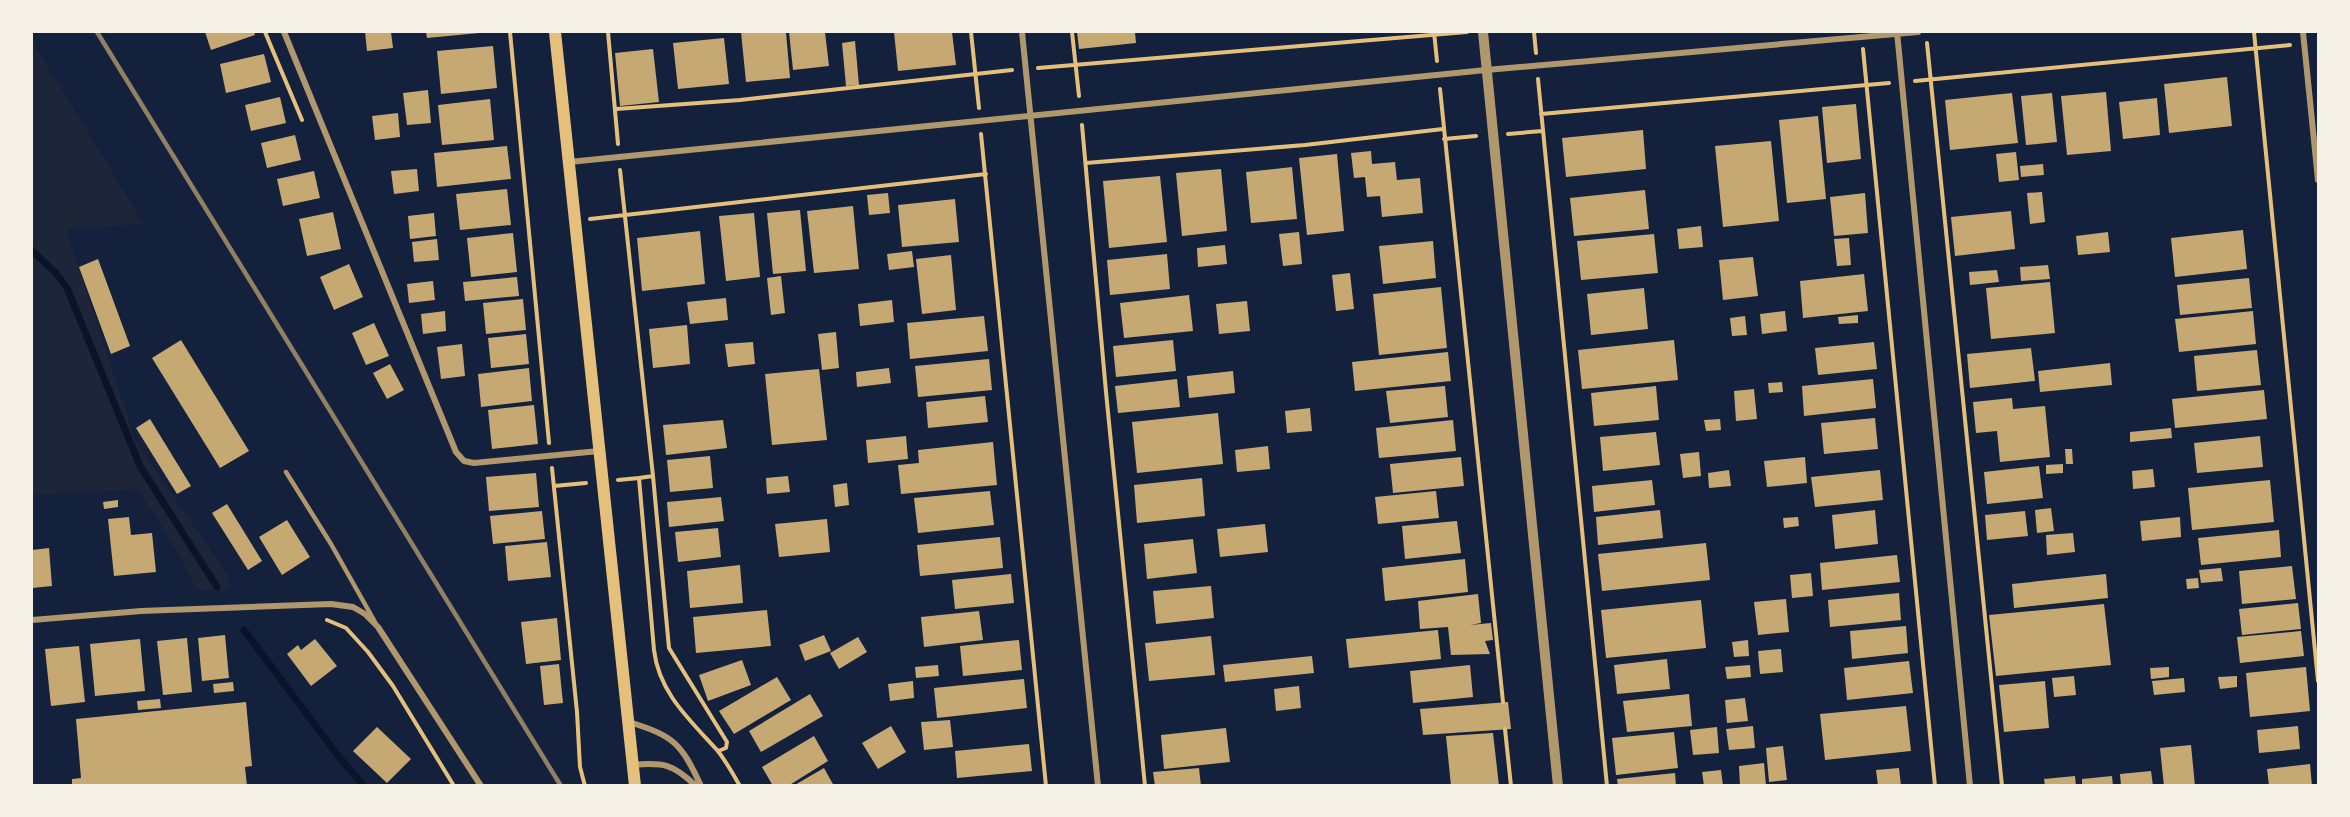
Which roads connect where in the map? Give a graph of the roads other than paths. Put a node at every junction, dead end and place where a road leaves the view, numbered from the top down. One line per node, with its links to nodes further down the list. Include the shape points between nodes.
1 (284, 32): 12 (street, via 456,452 470,463)
2 (555, 32): 10 (main road)
3 (1022, 32): 9 (street)
4 (1483, 32): 8 (street)
5 (1918, 32): 7 (street)
6 (2303, 32): 11 (street)
7 (1897, 33): 8 (street); 24 (street)
8 (1486, 70): 9 (street); 23 (street)
9 (1031, 116): 10 (street); 22 (street)
10 (568, 162): 12 (main road)
11 (2319, 180)
12 (601, 451): 16 (main road)
13 (286, 472): 15 (lane)
14 (32, 620): 15 (street, via 141,611 331,604 357,609)
15 (378, 627): 18 (street)
16 (628, 722): 17 (main road); 21 (street, via 674,741 687,756)
17 (633, 765): 19 (main road); 20 (street, via 666,764)
18 (481, 786)
19 (635, 786)
20 (696, 786)
21 (701, 786)
22 (1098, 786)
23 (1558, 786)
24 (1970, 786)

